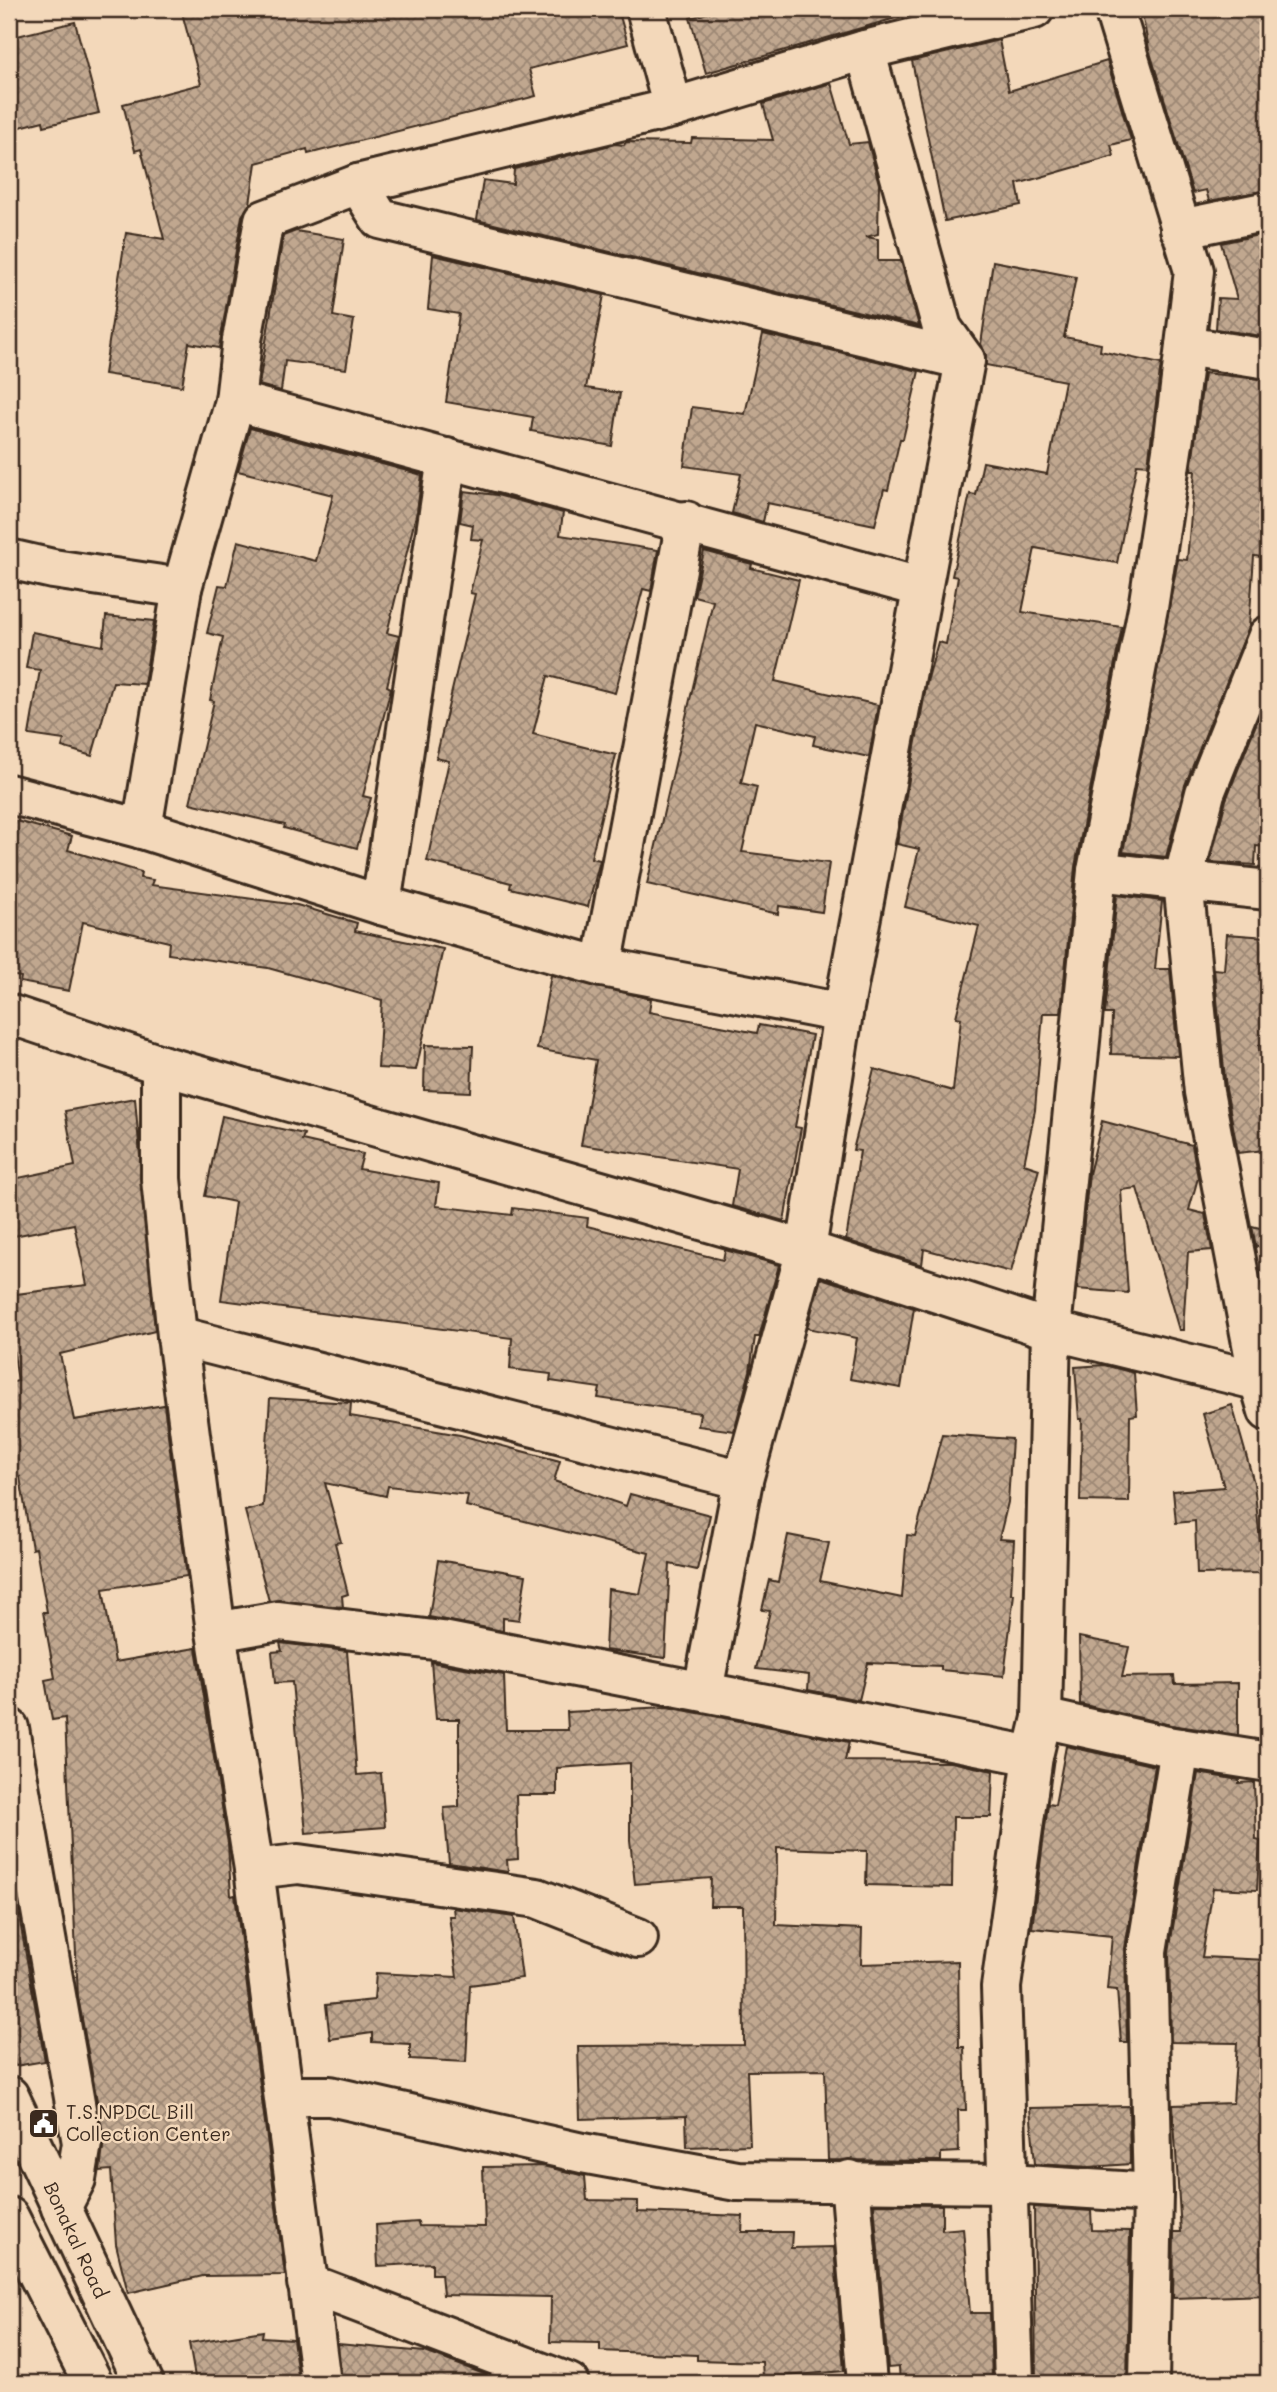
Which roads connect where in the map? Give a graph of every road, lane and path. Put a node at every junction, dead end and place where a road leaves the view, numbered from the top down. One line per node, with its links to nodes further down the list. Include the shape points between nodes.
1 (646, 9): 5 (street)
2 (1034, 9): 4 (street)
3 (1114, 9): 8 (street)
4 (865, 50): 5 (street); 11 (street, via 942,328)
5 (673, 108): 6 (street)
6 (358, 184): 11 (street, via 380,219); 12 (street, via 264,220)
7 (1268, 211): 8 (street)
8 (1180, 229): 9 (street, via 1194,271)
9 (1185, 346): 10 (street); 21 (street, via 1148,608)
10 (1268, 359)
11 (965, 360): 16 (street)
12 (235, 401): 13 (street); 17 (street)
13 (447, 458): 14 (street); 24 (street)
14 (686, 522): 16 (street); 25 (street)
15 (9, 559): 17 (street)
16 (920, 587): 26 (street)
17 (182, 588): 20 (street)
18 (1268, 636): 22 (street, via 1205,793)
19 (9, 794): 20 (street)
20 (142, 829): 24 (street)
21 (1097, 871): 22 (street); 30 (street)
22 (1183, 881): 23 (street); 32 (street, via 1204,1093)
23 (1268, 890)
24 (381, 905): 25 (street)
25 (602, 967): 26 (street)
26 (843, 1013): 29 (street)
27 (9, 1014): 28 (street)
28 (161, 1065): 29 (street); 31 (street, via 161,1179)
29 (806, 1250): 30 (street); 33 (street)
30 (1051, 1330): 32 (street); 36 (street)
31 (177, 1336): 33 (street); 34 (street)
32 (1265, 1392)
33 (743, 1480): 35 (street)
34 (216, 1632): 35 (street, via 279,1621 442,1642); 41 (street)
35 (703, 1691): 39 (street)
36 (1042, 1718): 38 (street); 39 (street)
37 (9, 1728): 48 (street, via 82,2143 76,2179)
38 (1180, 1748): 40 (street); 47 (street, via 1147,1951)
39 (1033, 1756): 46 (street, via 1001,1987)
40 (1268, 1762)
41 (254, 1869): 42 (street, via 298,1864 537,1898); 44 (street)
42 (638, 1938)
43 (9, 2096): 48 (street, Bonakal Road)
44 (284, 2096): 45 (street, via 330,2096 582,2153 737,2180); 50 (street)
45 (850, 2180): 46 (street); 56 (street)
46 (1009, 2184): 47 (street); 57 (street)
47 (1153, 2193): 58 (street)
48 (61, 2208): 51 (street, Bonakal Road)
49 (12, 2234): 52 (street)
50 (307, 2283): 54 (street); 55 (street)
51 (125, 2345): 52 (street); 53 (street, Bonakal Road)
52 (86, 2371)
53 (144, 2383)
54 (321, 2383)
55 (569, 2383)
56 (867, 2383)
57 (1014, 2383)
58 (1149, 2383)

